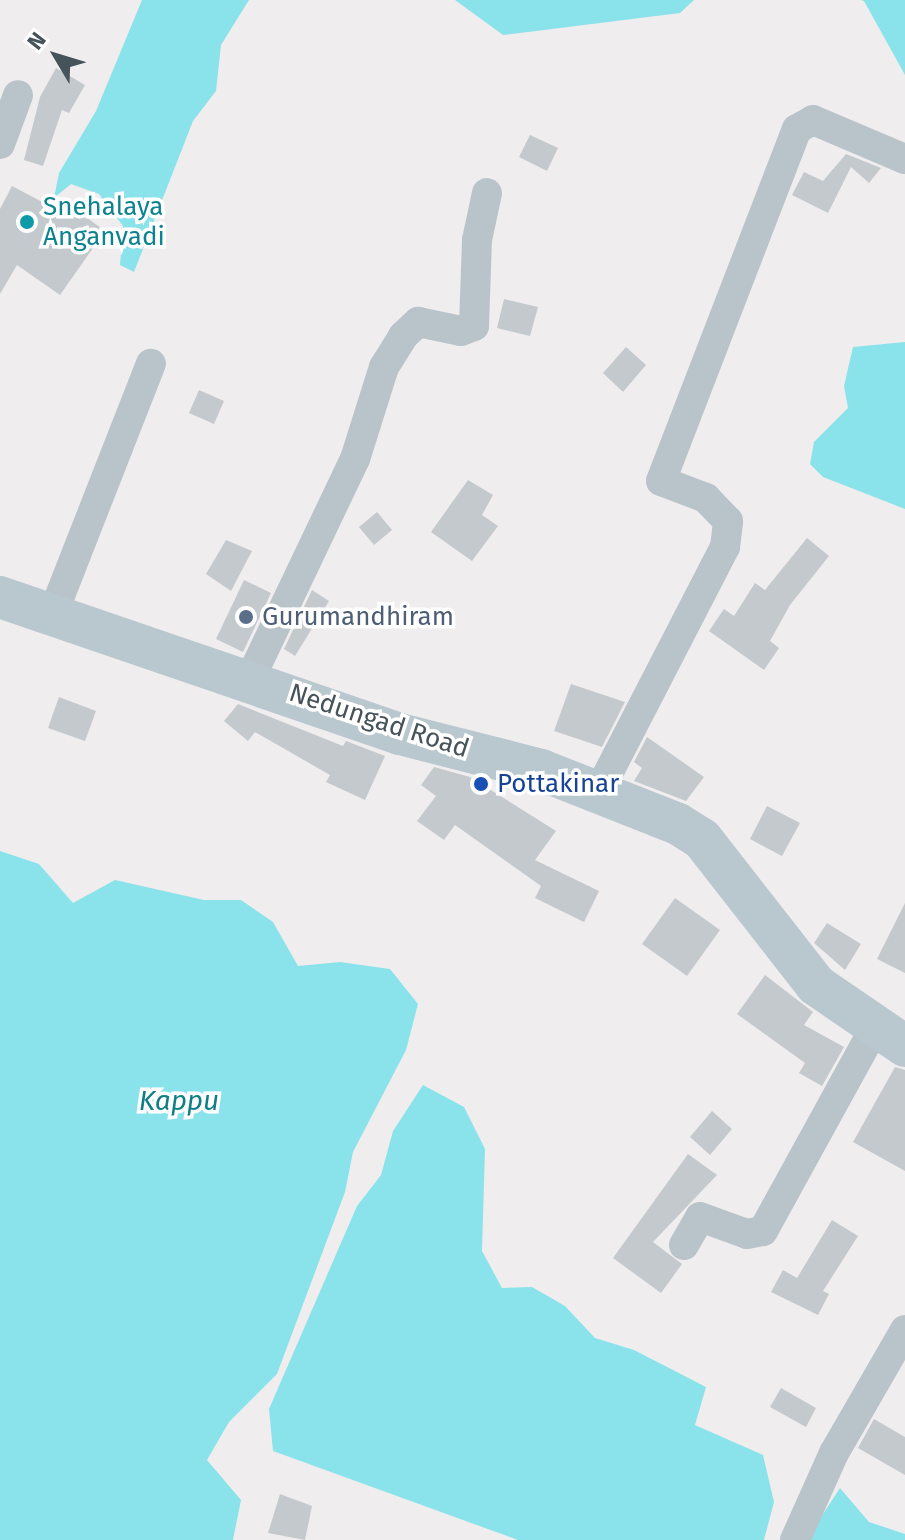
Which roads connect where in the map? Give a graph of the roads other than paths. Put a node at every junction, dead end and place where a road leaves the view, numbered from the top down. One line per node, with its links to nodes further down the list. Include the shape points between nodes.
1 (18, 95): 2 (street)
2 (0, 144)
3 (905, 159): 9 (street, via 802,122 661,481 713,506 728,521 725,547)
4 (487, 193): 8 (street, via 477,240 474,326 461,331 418,322 403,336 384,367 355,459)
5 (151, 364): 7 (street)
6 (0, 597): 7 (main road, Nedungad Road)
7 (52, 616): 8 (main road, Nedungad Road)
8 (250, 679): 9 (main road, Nedungad Road, via 400,734)
9 (599, 791): 10 (main road, Nedungad Road, via 702,839 816,985)
10 (889, 1037): 11 (street, via 763,1231 747,1234 700,1217)
11 (684, 1245)
12 (905, 1330): 13 (street, via 834,1453)
13 (795, 1540)

